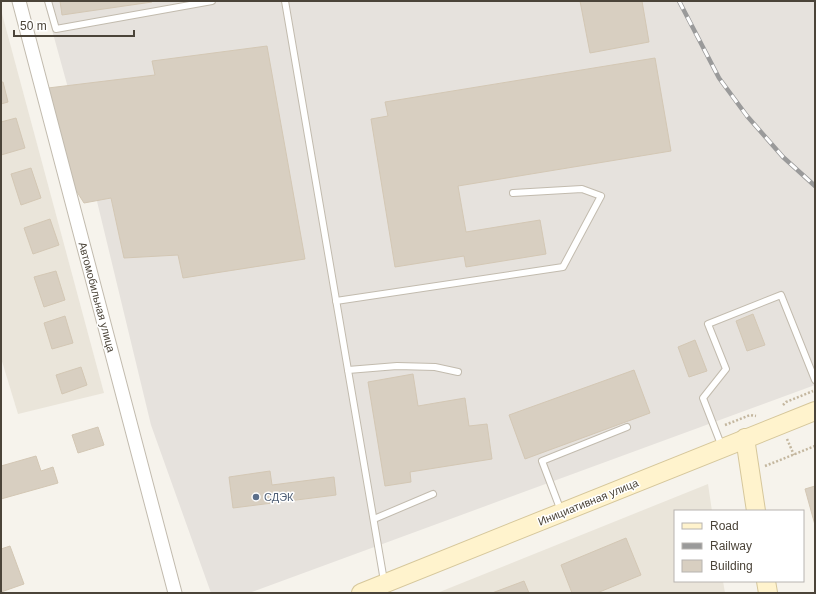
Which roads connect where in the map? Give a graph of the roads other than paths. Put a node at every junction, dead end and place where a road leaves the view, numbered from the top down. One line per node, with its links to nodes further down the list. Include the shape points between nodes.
1 (19, 1): 20 (street, Автомобильная улица)
2 (48, 1): 3 (lane, via 56,29)
3 (212, 1)
4 (285, 1): 6 (lane)
5 (513, 193): 6 (lane, via 582,189 601,196 563,267)
6 (336, 301): 7 (lane)
7 (348, 370): 8 (lane, via 397,366 435,367); 17 (lane)
8 (458, 372)
9 (815, 380): 13 (lane, via 780,294 708,324 726,369 703,398)
10 (815, 410): 12 (main road, Инициативная улица)
11 (626, 427): 16 (lane, via 542,461)
12 (745, 438): 13 (main road, Инициативная улица); 15 (main road)
13 (722, 447): 16 (main road, Инициативная улица)
14 (433, 494): 17 (lane)
15 (756, 510)
16 (561, 512): 19 (main road, Инициативная улица)
17 (374, 519): 19 (lane)
18 (766, 582): 22 (main road)
19 (385, 584): 21 (main road, Инициативная улица)
20 (175, 593)
21 (361, 593)
22 (768, 593)

